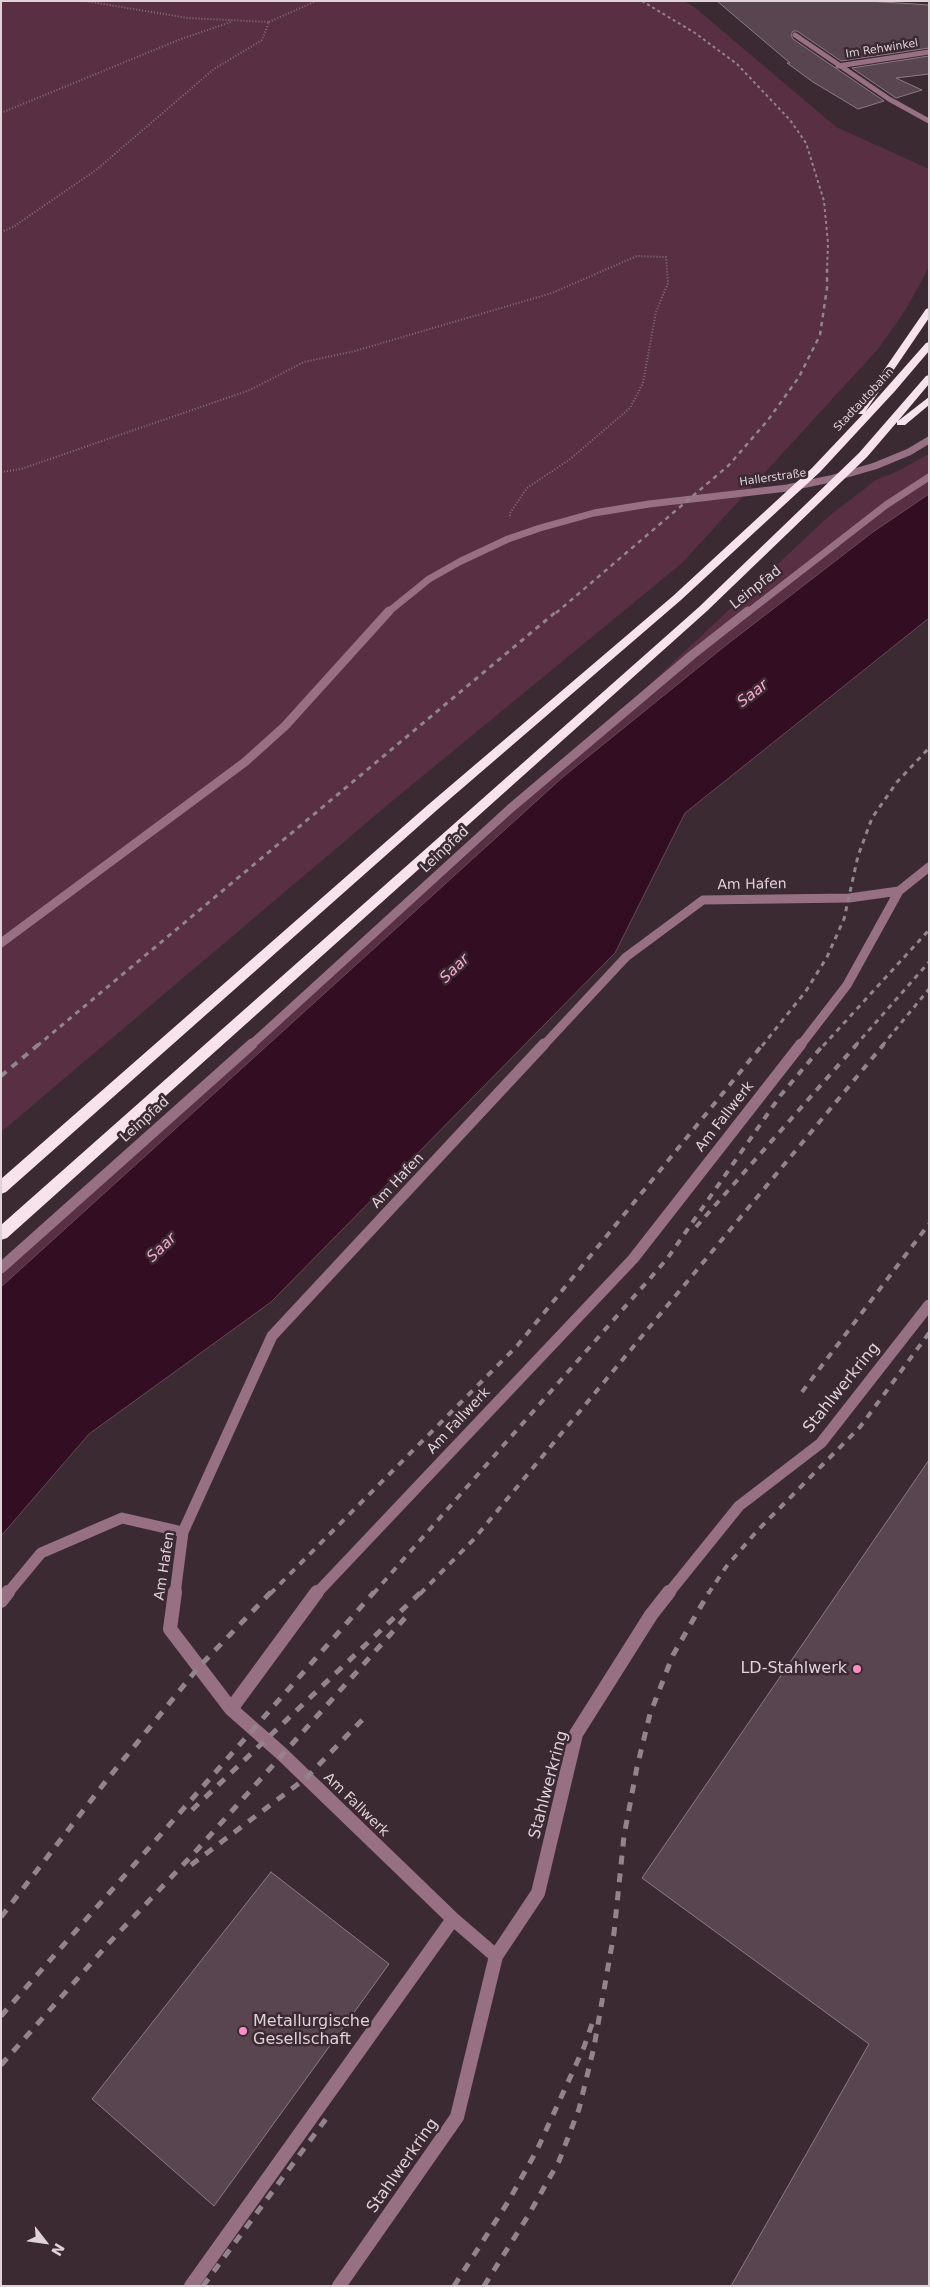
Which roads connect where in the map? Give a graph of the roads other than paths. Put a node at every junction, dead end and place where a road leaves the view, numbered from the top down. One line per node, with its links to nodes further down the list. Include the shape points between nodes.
1 (795, 35): 3 (street, Im Rehwinkel)
2 (929, 52): 3 (street, Im Rehwinkel)
3 (838, 66): 4 (street, Im Rehwinkel)
4 (929, 121)
5 (929, 310): 9 (highway)
6 (929, 345): 9 (highway, Stadtautobahn)
7 (929, 378): 11 (highway)
8 (929, 400): 11 (highway)
9 (844, 439): 16 (highway, Stadtautobahn, via 816,470 677,598 433,807)
10 (929, 440): 15 (street, Hallerstraße, via 875,466 830,479 787,488 613,510 562,521 508,539 429,579 397,603 285,726 245,762)
11 (863, 455): 17 (highway, via 696,616)
12 (929, 477): 18 (street, Leinpfad, via 886,505 692,655 511,808)
13 (929, 867): 14 (street, Am Fallwerk)
14 (899, 891): 20 (street, Am Hafen, via 849,898 703,900 626,957 272,1336); 22 (street, Am Fallwerk, via 847,985 633,1259 311,1599)
15 (1, 943)
16 (1, 1188)
17 (1, 1234)
18 (1, 1268)
19 (929, 1305): 24 (street, Stahlwerkring, via 821,1443 739,1506 651,1614 576,1734 538,1893)
20 (183, 1532): 21 (street, via 122,1518 41,1553); 22 (street, Am Hafen, via 170,1629)
21 (1, 1601)
22 (231, 1708): 23 (street, Am Fallwerk)
23 (453, 1919): 24 (street, Am Fallwerk); 25 (street)
24 (496, 1956): 26 (street, Stahlwerkring, via 457,2117)
25 (191, 2286)
26 (339, 2286)

